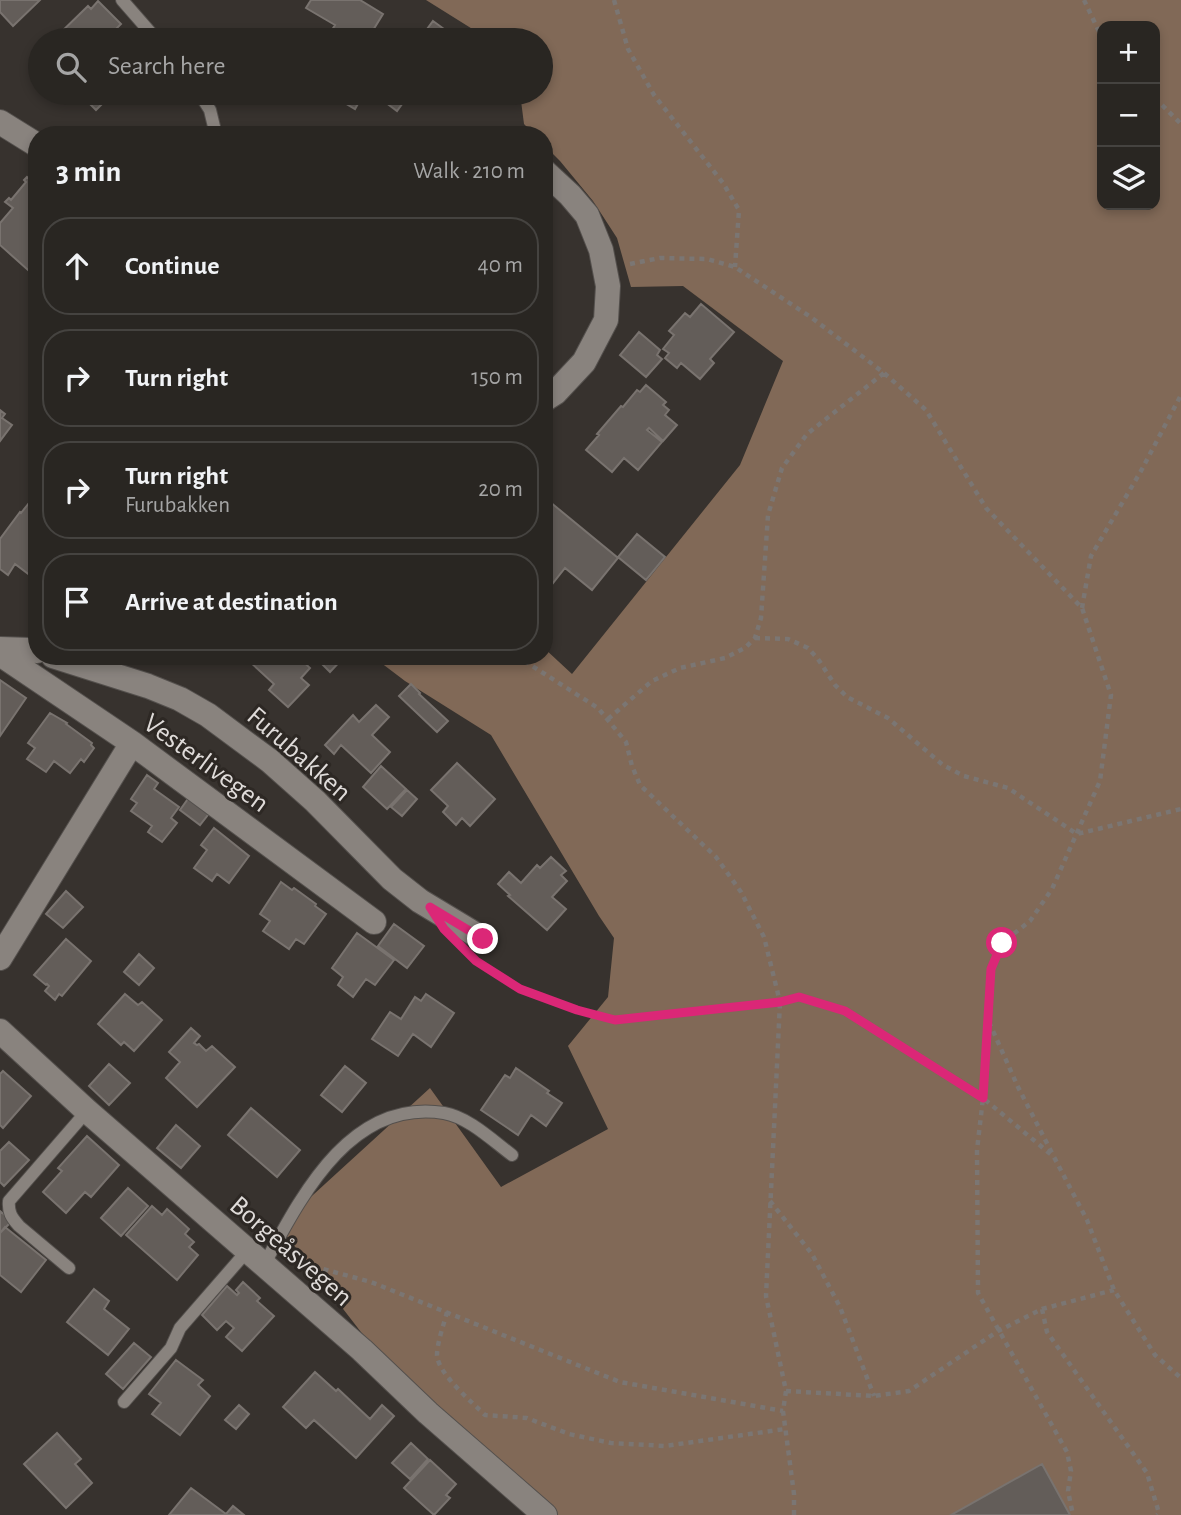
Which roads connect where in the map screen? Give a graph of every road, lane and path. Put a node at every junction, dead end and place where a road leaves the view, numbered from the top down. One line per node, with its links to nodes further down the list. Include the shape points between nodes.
1 (122, 0): 5 (lane)
2 (614, 0): 13 (path, via 628,49 654,95 739,210)
3 (1084, 0): 4 (path)
4 (1097, 27)
5 (146, 28)
6 (1160, 103): 9 (path)
7 (207, 105): 10 (lane)
8 (0, 122): 11 (street)
9 (1181, 124)
10 (214, 126)
11 (28, 139)
12 (553, 179): 14 (street, via 587,215)
13 (734, 267): 14 (path, via 707,258 660,258); 15 (path)
14 (605, 269): 16 (street, via 606,320 584,362)
15 (884, 373): 18 (path, via 926,410 986,508); 19 (path, via 807,434 782,468 768,516 761,618)
16 (553, 394)
17 (1181, 395): 18 (path, via 1091,556)
18 (1082, 608): 27 (path, via 1111,695 1100,781)
19 (755, 638): 24 (path, via 725,659 680,668 652,681); 27 (path, via 788,639 808,648 847,697 888,718 943,765 1008,788)
20 (28, 650): 21 (street)
21 (0, 652): 25 (street, Vesterlivegen)
22 (82, 665): 29 (street, Furubakken, via 148,686 208,715 279,769 392,879)
23 (531, 665): 24 (path)
24 (608, 719): 31 (path, via 626,742 640,785 716,857 741,892 764,937)
25 (132, 743): 28 (street, Vesterlivegen); 30 (street)
26 (1181, 809): 27 (path)
27 (1077, 834): 32 (path, via 1052,889 1030,920 1002,943 991,969)
28 (374, 922)
29 (480, 950): 31 (path, via 520,989 615,1020)
30 (0, 958)
31 (780, 1002): 34 (path, via 799,997 845,1011); 38 (path)
32 (988, 1019): 34 (path); 37 (path)
33 (0, 1031): 35 (street, Borgeåsvegen)
34 (983, 1098): 37 (path); 45 (path, via 977,1150 978,1293)
35 (87, 1111): 39 (lane); 40 (street, Borgeåsvegen)
36 (512, 1155): 40 (lane, via 473,1125 445,1113 393,1116 344,1145)
37 (1054, 1157): 42 (path, via 1087,1220)
38 (770, 1200): 47 (path, via 766,1296); 48 (path, via 812,1254 840,1307)
39 (5, 1202): 41 (lane, via 12,1218)
40 (255, 1258): 44 (path, via 312,1265); 49 (lane, via 180,1328 171,1348); 52 (street, Borgeåsvegen)
41 (69, 1268)
42 (1114, 1290): 43 (path); 46 (path, via 1155,1355)
43 (1042, 1309): 45 (path); 55 (path, via 1046,1332 1147,1473)
44 (447, 1312): 50 (path, via 620,1382); 51 (path, via 437,1354 439,1365 485,1415 527,1418 611,1443 665,1446)
45 (998, 1331): 48 (path, via 909,1391); 54 (path, via 1067,1452)
46 (1181, 1378)
47 (786, 1391): 48 (path); 50 (path)
48 (874, 1396)
49 (124, 1402)
50 (783, 1411): 51 (path)
51 (785, 1429): 53 (path)
52 (545, 1515)
53 (794, 1515)
54 (1073, 1515)
55 (1157, 1515)

